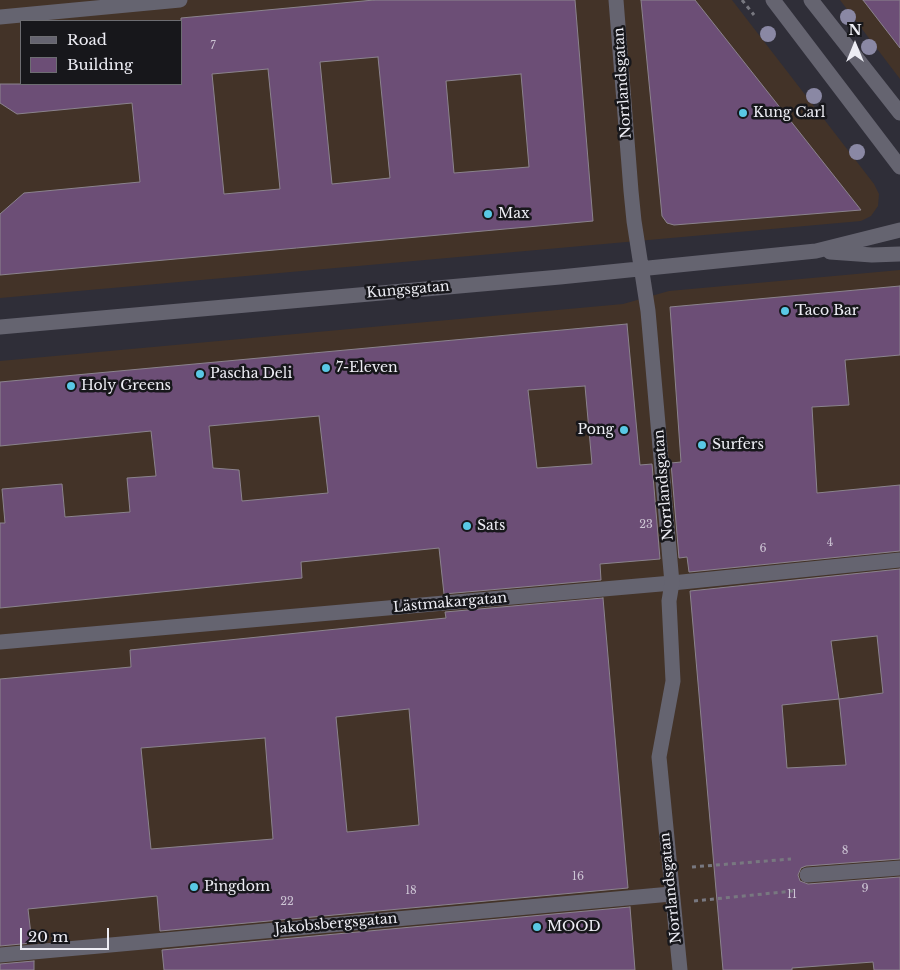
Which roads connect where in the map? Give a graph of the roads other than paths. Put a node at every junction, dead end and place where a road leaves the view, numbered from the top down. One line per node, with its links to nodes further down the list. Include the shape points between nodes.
1 (180, 0): 5 (street)
2 (616, 0): 11 (street, Norrlandsgatan)
3 (773, 0): 7 (street)
4 (811, 0): 6 (street)
5 (0, 17)
6 (900, 113)
7 (900, 167)
8 (900, 230): 9 (street, Kungsgatan)
9 (816, 251): 10 (street, Kungsgatan); 11 (street, Kungsgatan)
10 (900, 254)
11 (640, 268): 12 (street, Kungsgatan); 14 (street, Norrlandsgatan, via 648,311)
12 (0, 327)
13 (900, 560): 14 (street, Lästmakargatan)
14 (672, 583): 15 (street, Lästmakargatan); 18 (street, Norrlandsgatan, via 669,601 673,680 659,757)
15 (0, 642)
16 (900, 868): 17 (street)
17 (807, 875)
18 (672, 898): 19 (street, Jakobsbergsgatan); 20 (street, Norrlandsgatan)
19 (0, 955)
20 (680, 970)

